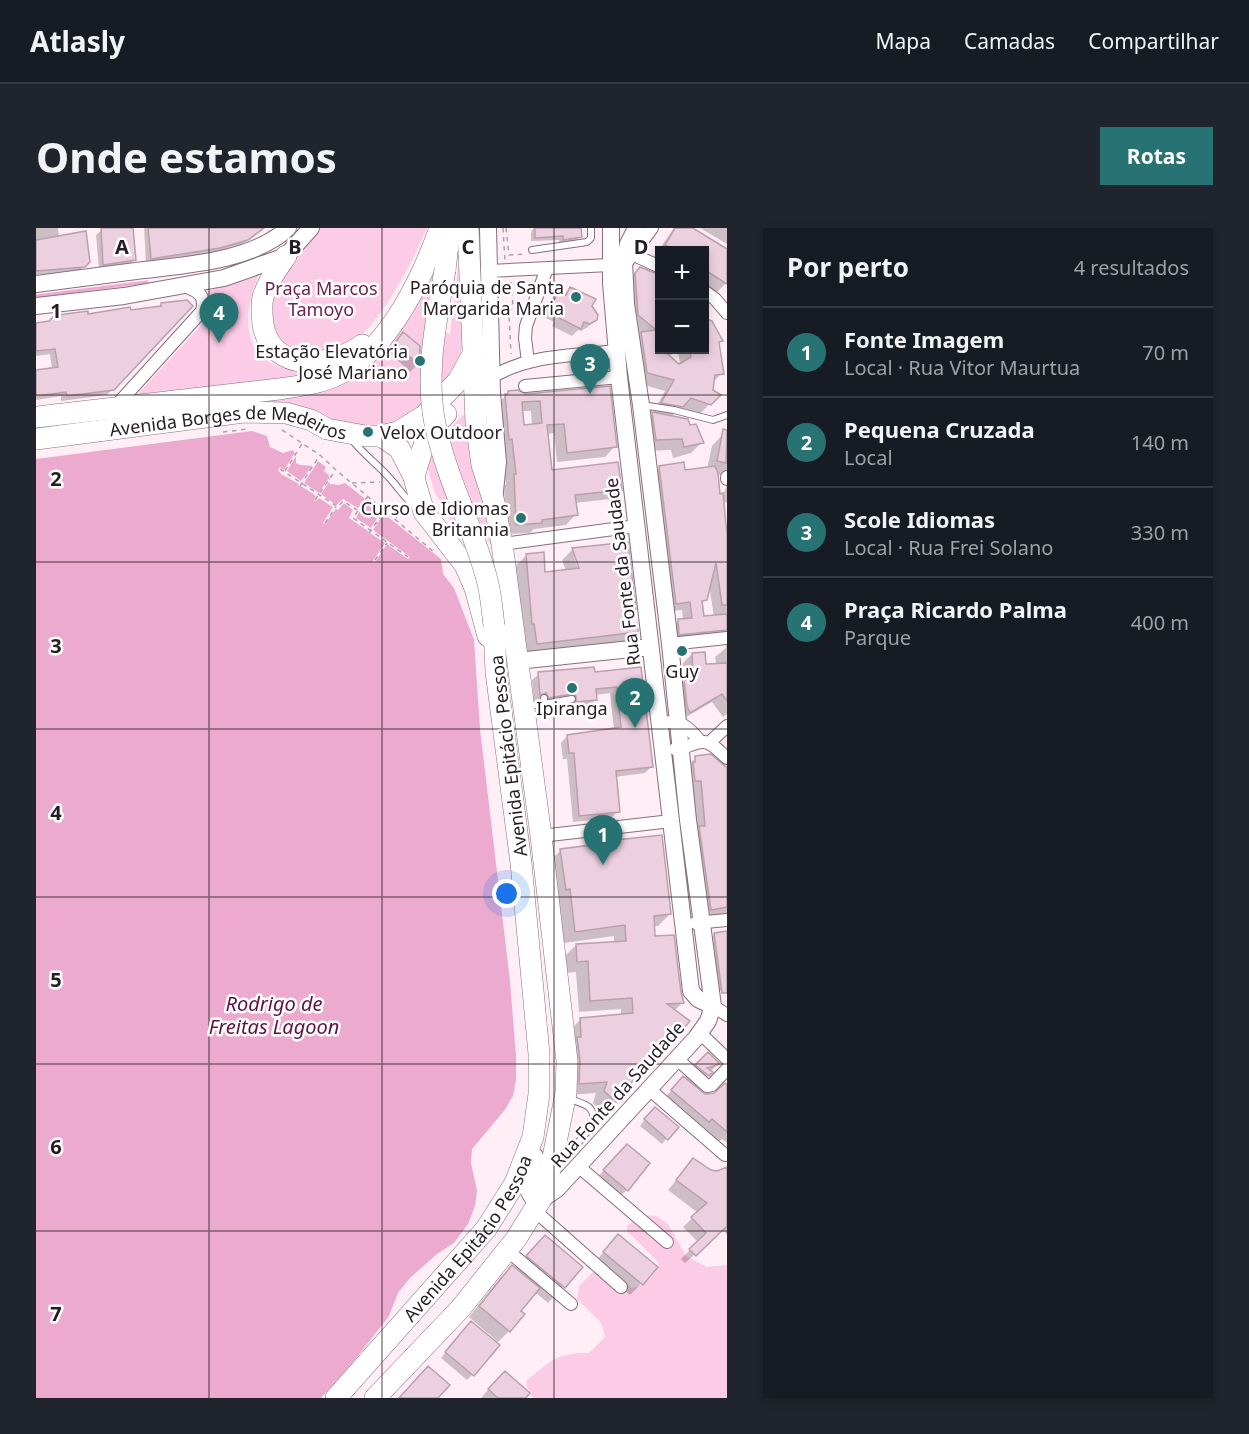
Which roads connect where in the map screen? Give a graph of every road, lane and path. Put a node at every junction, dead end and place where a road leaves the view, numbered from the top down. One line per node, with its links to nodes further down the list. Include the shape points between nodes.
1 (288, 228): 17 (street, via 268,243 232,256)
2 (311, 228): 14 (street)
3 (440, 228): 25 (highway, Avenida Borges de Medeiros, via 426,264)
4 (450, 228): 72 (highway, Avenida Epitácio Pessoa, bridge, via 432,358 435,422 452,483 486,573)
5 (468, 228): 27 (highway)
6 (488, 228): 19 (street)
7 (506, 228): 13 (path)
8 (591, 228): 12 (lane, via 587,242)
9 (611, 228): 15 (street, Rua Fonte da Saudade)
10 (636, 228): 15 (street, Rua Fonte da Saudade)
11 (652, 228): 15 (street)
12 (532, 250)
13 (509, 255)
14 (286, 256): 21 (street, via 224,278); 25 (highway, via 272,275 263,298 265,332 280,354 310,362 343,357 368,341)
15 (622, 262): 16 (street); 18 (street); 26 (street, Rua Fonte da Saudade); 33 (street, Rua Fonte da Saudade)
16 (655, 266)
17 (168, 267): 20 (street); 21 (street)
18 (547, 268): 19 (street); 28 (street, via 525,332)
19 (489, 271): 29 (street)
20 (36, 284)
21 (177, 287): 23 (street); 34 (street, via 197,290 204,303 202,311)
22 (709, 294): 24 (street)
23 (36, 306)
24 (726, 308)
25 (400, 311): 34 (highway, Avenida Borges de Medeiros, via 366,355 328,379 279,389)
26 (616, 351): 28 (street); 30 (street, Rua Fonte da Saudade)
27 (474, 353): 32 (highway, Avenida Epitácio Pessoa); 41 (highway, Avenida Borges de Medeiros, via 458,381 424,416 398,432)
28 (528, 362): 29 (street)
29 (492, 377): 32 (street); 54 (street, via 498,462)
30 (619, 377): 31 (street); 61 (street, Rua Fonte da Saudade)
31 (525, 386)
32 (474, 390): 48 (highway, via 430,430); 54 (highway, Avenida Epitácio Pessoa, via 482,465)
33 (641, 405): 35 (lane, via 713,420); 69 (street, Rua Fonte da Saudade)
34 (115, 407): 36 (highway, Avenida Borges de Medeiros)
35 (727, 415)
36 (36, 417)
37 (256, 428): 40 (path)
38 (276, 428): 43 (path)
39 (345, 431): 41 (highway, Avenida Borges de Medeiros); 42 (highway, Avenida Borges de Medeiros, via 327,429 286,413 244,412); 52 (lane)
40 (222, 432)
41 (381, 436): 48 (highway, via 399,448)
42 (36, 439)
43 (303, 442): 44 (path); 47 (path)
44 (320, 455): 46 (path); 49 (path)
45 (280, 469): 47 (path)
46 (336, 470): 50 (path); 51 (path)
47 (284, 472): 49 (path)
48 (414, 477): 58 (highway)
49 (301, 485): 50 (path)
50 (319, 495): 53 (path); 55 (path)
51 (368, 496): 56 (path); 57 (path)
52 (405, 498): 58 (lane); 59 (path)
53 (315, 500)
54 (494, 502): 64 (highway, Avenida Epitácio Pessoa)
55 (336, 506): 56 (path, via 343,501); 60 (path)
56 (358, 510): 62 (path, via 352,518)
57 (385, 511): 59 (path); 62 (path)
58 (424, 512): 72 (highway, via 465,565 484,618)
59 (395, 519): 65 (path)
60 (325, 523)
61 (636, 526): 64 (street); 70 (street, Rua Fonte da Saudade)
62 (370, 532): 63 (path)
63 (387, 542): 66 (path); 67 (path)
64 (502, 544): 71 (highway, Avenida Epitácio Pessoa)
65 (434, 552)
66 (408, 557)
67 (375, 560)
68 (727, 638): 69 (street)
69 (670, 644): 76 (street, Rua Fonte da Saudade)
70 (650, 647): 71 (street); 75 (street, Rua Fonte da Saudade)
71 (518, 661): 74 (highway, Avenida Epitácio Pessoa)
72 (496, 672): 93 (highway, Avenida Epitácio Pessoa, via 527,918)
73 (572, 699): 74 (lane)
74 (537, 703): 83 (highway, Avenida Epitácio Pessoa)
75 (658, 722): 76 (street); 79 (street, Rua Fonte da Saudade)
76 (677, 722): 78 (street, via 686,724); 80 (street, Rua Fonte da Saudade)
77 (727, 726): 78 (street)
78 (704, 742): 80 (street); 81 (street)
79 (662, 748): 80 (street); 82 (street, Rua Fonte da Saudade)
80 (682, 750): 85 (street, Rua Fonte da Saudade)
81 (727, 758)
82 (671, 821): 83 (street); 86 (street, Rua Fonte da Saudade)
83 (541, 836): 94 (highway, Avenida Epitácio Pessoa, via 567,1061)
84 (727, 920): 85 (street)
85 (702, 922): 86 (street); 87 (street, Rua Fonte da Saudade)
86 (682, 924): 87 (street, Rua Fonte da Saudade, via 691,991 694,997)
87 (720, 1010): 88 (street, Rua Fonte da Saudade)
88 (700, 1033): 89 (street, Rua Fonte da Saudade); 90 (street)
89 (677, 1059): 91 (street, via 707,1086); 92 (street, Rua Fonte da Saudade)
90 (727, 1059)
91 (727, 1069)
92 (649, 1089): 95 (street, Rua Fonte da Saudade); 97 (street)
93 (539, 1094): 100 (street, via 543,1124 527,1188); 105 (highway, Avenida Epitácio Pessoa, via 533,1137 501,1208)
94 (565, 1098): 96 (lane, via 590,1108 594,1117); 99 (highway, Avenida Epitácio Pessoa)
95 (614, 1126): 96 (lane); 98 (street, Rua Fonte da Saudade)
96 (592, 1128): 98 (lane)
97 (725, 1155)
98 (573, 1164): 99 (lane); 100 (street, Rua Fonte da Saudade, via 557,1190); 101 (street)
99 (551, 1167): 100 (highway, Avenida Epitácio Pessoa)
100 (537, 1206): 102 (highway, Avenida Epitácio Pessoa); 103 (street)
101 (667, 1242)
102 (507, 1250): 104 (street); 106 (highway, Avenida Epitácio Pessoa, via 460,1309)
103 (621, 1287)
104 (571, 1304)
105 (336, 1398)
106 (377, 1398)

